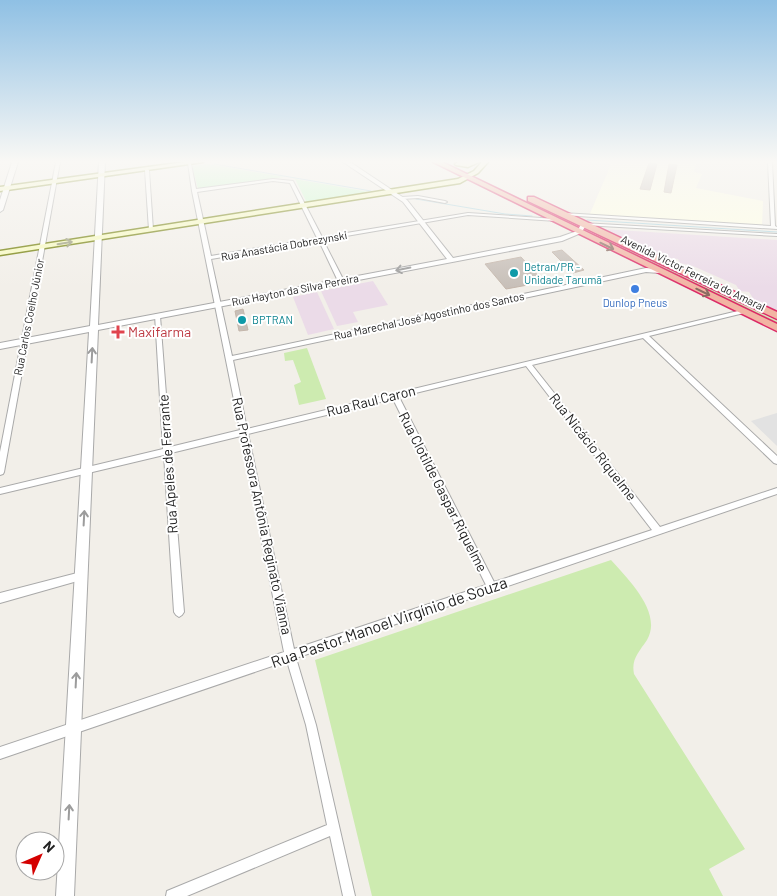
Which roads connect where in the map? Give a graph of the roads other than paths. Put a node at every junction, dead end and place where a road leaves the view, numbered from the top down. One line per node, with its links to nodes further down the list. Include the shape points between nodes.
1 (51, 204): 22 (street, Rua Carlos Coelho Júnior)
2 (100, 204): 20 (street)
3 (149, 204): 18 (street)
4 (197, 204): 14 (street, Rua Professora Antônia Reginato Vianna)
5 (302, 204): 11 (street)
6 (324, 204): 11 (main road)
7 (407, 204): 15 (street)
8 (522, 204): 13 (highway, Avenida Victor Ferreira do Amaral)
9 (542, 204): 12 (highway, Avenida Victor Ferreira do Amaral)
10 (773, 204): 17 (street)
11 (304, 207): 14 (main road); 21 (street)
12 (563, 214): 16 (highway, Avenida Victor Ferreira do Amaral); 17 (street)
13 (556, 220): 15 (street, Rua Anastácia Dobrezynski, via 478,214); 16 (highway, Avenida Victor Ferreira do Amaral)
14 (201, 222): 18 (main road); 24 (street, Rua Professora Antônia Reginato Vianna)
15 (422, 222): 21 (street, Rua Anastácia Dobrezynski); 26 (street)
16 (582, 228): 19 (street); 25 (highway, Avenida Victor Ferreira do Amaral, one-way to 25); 26 (street, Rua Hayton da Silva Pereira, via 562,239); 33 (highway, Avenida Victor Ferreira do Amaral)
17 (775, 228)
18 (151, 230): 20 (main road)
19 (777, 236)
20 (98, 238): 22 (main road, one-way to 20); 34 (street)
21 (320, 239): 24 (street, Rua Anastácia Dobrezynski); 29 (street)
22 (42, 247): 23 (main road); 37 (street, Rua Carlos Coelho Júnior)
23 (0, 254)
24 (208, 258): 30 (street, Rua Professora Antônia Reginato Vianna)
25 (635, 259): 27 (highway, Avenida Victor Ferreira do Amaral); 28 (street, via 637,266)
26 (451, 260): 29 (street, Rua Hayton da Silva Pereira, one-way to 29)
27 (660, 271): 28 (street, Rua Marechal José Agostinho dos Santos); 31 (highway, Avenida Victor Ferreira do Amaral, one-way to 31)
28 (629, 273): 39 (street, Rua Marechal José Agostinho dos Santos)
29 (341, 281): 30 (street, Rua Hayton da Silva Pereira)
30 (218, 304): 32 (street, Rua Hayton da Silva Pereira); 39 (street, Rua Professora Antônia Reginato Vianna)
31 (742, 312): 35 (highway, Avenida Victor Ferreira do Amaral); 36 (street, Rua Raul Caron)
32 (157, 316): 34 (street, Rua Hayton da Silva Pereira); 43 (street, Rua Apeles de Ferrante)
33 (777, 316)
34 (94, 328): 37 (street, Rua Hayton da Silva Pereira); 45 (street, one-way to 34)
35 (777, 328)
36 (644, 335): 40 (street, Rua Raul Caron); 44 (street)
37 (25, 341): 38 (street, Rua Hayton da Silva Pereira); 46 (street, Rua Carlos Coelho Júnior)
38 (0, 346)
39 (229, 359): 42 (street, Rua Professora Antônia Reginato Vianna)
40 (528, 364): 41 (street, Rua Raul Caron); 49 (street, Rua Nicácio Riquelme)
41 (395, 396): 42 (street, Rua Raul Caron); 51 (street, Rua Clotilde Gaspar Riquelme)
42 (244, 432): 43 (street, Rua Raul Caron); 54 (street, Rua Professora Antônia Reginato Vianna)
43 (167, 451): 45 (street, Rua Raul Caron); 53 (street, Rua Apeles de Ferrante)
44 (777, 461)
45 (86, 470): 47 (street, Rua Raul Caron); 50 (street, one-way to 45)
46 (0, 472)
47 (0, 491)
48 (777, 491): 49 (street, Rua Pastor Manoel Virgínio de Souza)
49 (658, 532): 51 (street, Rua Pastor Manoel Virgínio de Souza)
50 (81, 576): 52 (street); 55 (street, one-way to 50)
51 (492, 588): 54 (street, Rua Pastor Manoel Virgínio de Souza)
52 (0, 598)
53 (179, 612)
54 (290, 655): 55 (street, Rua Pastor Manoel Virgínio de Souza); 57 (street, Rua Professora Antônia Reginato Vianna, via 311,725)
55 (73, 729): 56 (street, Rua Pastor Manoel Virgínio de Souza); 58 (street, one-way to 55)
56 (0, 753)
57 (334, 828): 59 (street); 60 (street, Rua Professora Antônia Reginato Vianna)
58 (65, 896)
59 (172, 896)
60 (348, 896)

